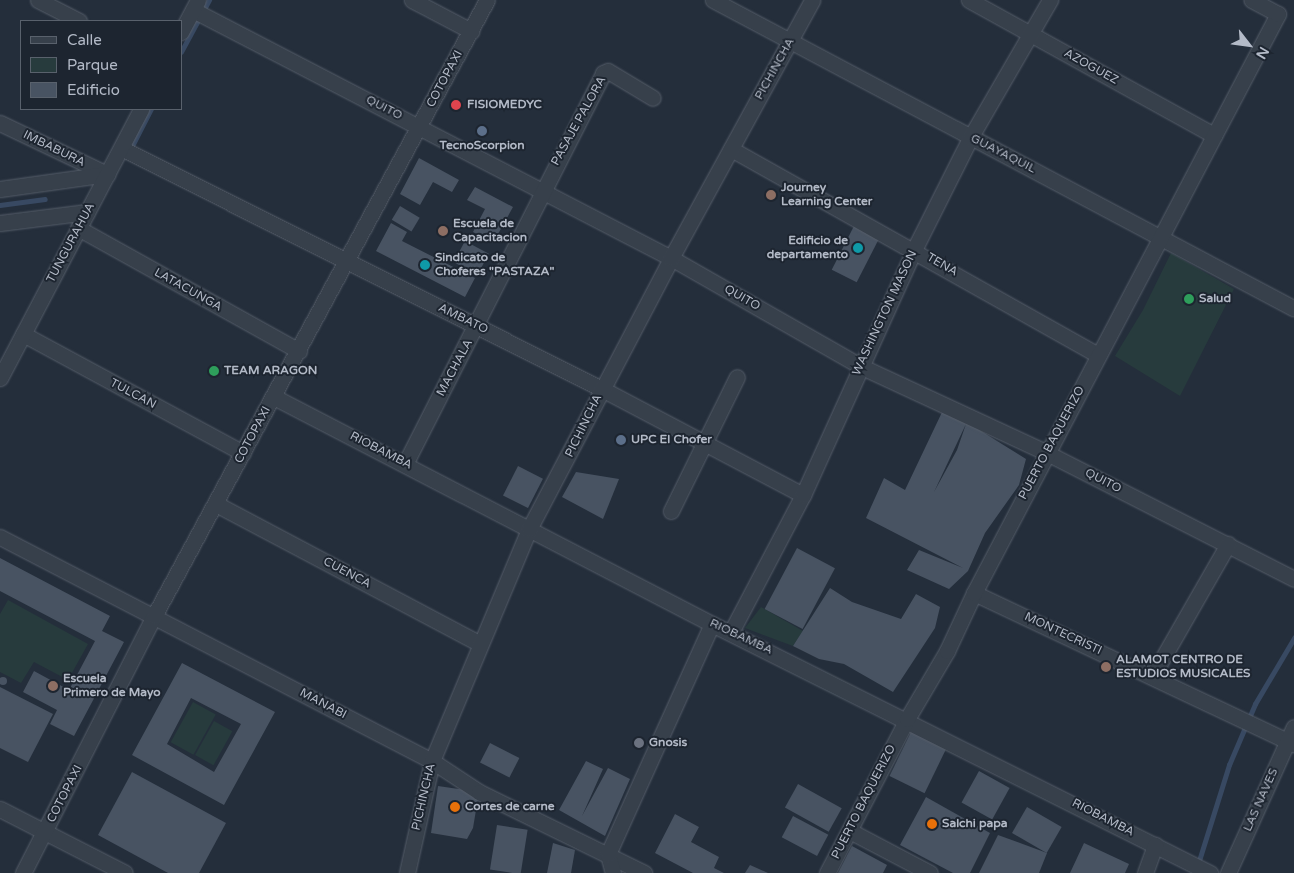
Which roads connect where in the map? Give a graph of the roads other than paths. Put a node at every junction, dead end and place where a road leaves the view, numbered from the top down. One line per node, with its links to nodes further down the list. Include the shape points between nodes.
1 (38, 0): 10 (street)
2 (412, 0): 12 (street)
3 (487, 0): 12 (street, COTOPAXI)
4 (713, 0): 14 (street, GUAYAQUIL)
5 (812, 0): 14 (street, PICHINCHA)
6 (969, 0): 13 (street, AZOGUEZ)
7 (1050, 0): 13 (street, WASHINGTON MASON)
8 (1252, 0): 19 (street, PUERTO BAQUERIZO, via 1278,14)
9 (195, 7): 11 (street); 18 (street, QUITO, via 210,18)
10 (77, 20)
11 (182, 30)
12 (471, 31): 18 (street, COTOPAXI)
13 (1032, 35): 19 (street, AZOGUEZ); 20 (street, WASHINGTON MASON)
14 (791, 39): 20 (street, GUAYAQUIL); 22 (street, PICHINCHA)
15 (653, 98): 25 (street, PASAJE PALORA, via 608,71 603,73)
16 (140, 110): 21 (street, TUNGURAHUA)
17 (0, 123): 23 (street, IMBABURA)
18 (419, 127): 25 (street, QUITO); 32 (street, COTOPAXI)
19 (1214, 135): 29 (street, PUERTO BAQUERIZO)
20 (970, 138): 29 (street, GUAYAQUIL); 30 (street, WASHINGTON MASON)
21 (121, 149): 23 (street, TUNGURAHUA); 32 (street, AMBATO)
22 (731, 149): 30 (street, TENA); 31 (street, PICHINCHA)
23 (107, 174): 24 (street); 26 (street, TUNGURAHUA)
24 (0, 189)
25 (541, 190): 31 (street, QUITO); 34 (street, MACHALA)
26 (87, 212): 27 (street); 28 (street, TUNGURAHUA)
27 (0, 223)
28 (78, 228): 35 (street, TUNGURAHUA); 36 (street, LATACUNGA)
29 (1162, 236): 33 (street, GUAYAQUIL); 37 (street, PUERTO BAQUERIZO)
30 (914, 250): 37 (street, TENA); 38 (street, WASHINGTON MASON)
31 (671, 258): 38 (street, QUITO); 41 (street, PICHINCHA)
32 (347, 262): 34 (street, AMBATO); 36 (street, COTOPAXI)
33 (1294, 308)
34 (476, 326): 41 (street, AMBATO); 46 (street, MACHALA)
35 (23, 334): 40 (street, TUNGURAHUA); 44 (street, TULCAN)
36 (299, 351): 42 (street, COTOPAXI)
37 (1098, 355): 45 (street, PUERTO BAQUERIZO)
38 (860, 366): 45 (street, QUITO); 47 (street, WASHINGTON MASON)
39 (737, 377): 43 (street)
40 (0, 378)
41 (602, 389): 43 (street, AMBATO); 50 (street, PICHINCHA)
42 (274, 397): 44 (street, COTOPAXI); 46 (street, RIOBAMBA)
43 (704, 443): 47 (street, AMBATO); 49 (street)
44 (243, 453): 48 (street, COTOPAXI)
45 (1047, 453): 52 (street, QUITO); 54 (street, PUERTO BAQUERIZO)
46 (405, 464): 50 (street, RIOBAMBA)
47 (803, 495): 57 (street, WASHINGTON MASON)
48 (216, 504): 55 (street, COTOPAXI); 58 (street, CUENCA)
49 (671, 511)
50 (529, 530): 56 (street, RIOBAMBA); 58 (street, PICHINCHA)
51 (0, 538): 55 (street, MANABI)
52 (1228, 544): 53 (street, QUITO); 59 (street)
53 (1294, 579)
54 (974, 593): 59 (street, MONTECRISTI); 60 (street, PUERTO BAQUERIZO, via 947,651)
55 (154, 616): 62 (street, MANABI); 65 (street, COTOPAXI)
56 (712, 624): 57 (street, RIOBAMBA); 67 (street)
57 (731, 632): 60 (street, RIOBAMBA)
58 (479, 643): 62 (street, PICHINCHA)
59 (1152, 675): 61 (street, MONTECRISTI)
60 (908, 719): 64 (street, PUERTO BAQUERIZO); 66 (street, RIOBAMBA)
61 (1292, 737): 77 (street, LAS NAVES)
62 (432, 761): 67 (street, MANABI, via 478,792); 71 (street, PICHINCHA)
63 (0, 809): 65 (street)
64 (850, 831): 74 (street, PUERTO BAQUERIZO); 75 (street)
65 (46, 832): 69 (street, COTOPAXI); 70 (street)
66 (1155, 845): 68 (street, RIOBAMBA); 76 (street)
67 (608, 854): 72 (street); 73 (street, MANABI)
68 (1208, 872)
69 (23, 873)
70 (125, 873)
71 (407, 873)
72 (613, 873)
73 (644, 873)
74 (827, 873)
75 (930, 873)
76 (1144, 873)
77 (1228, 873)

